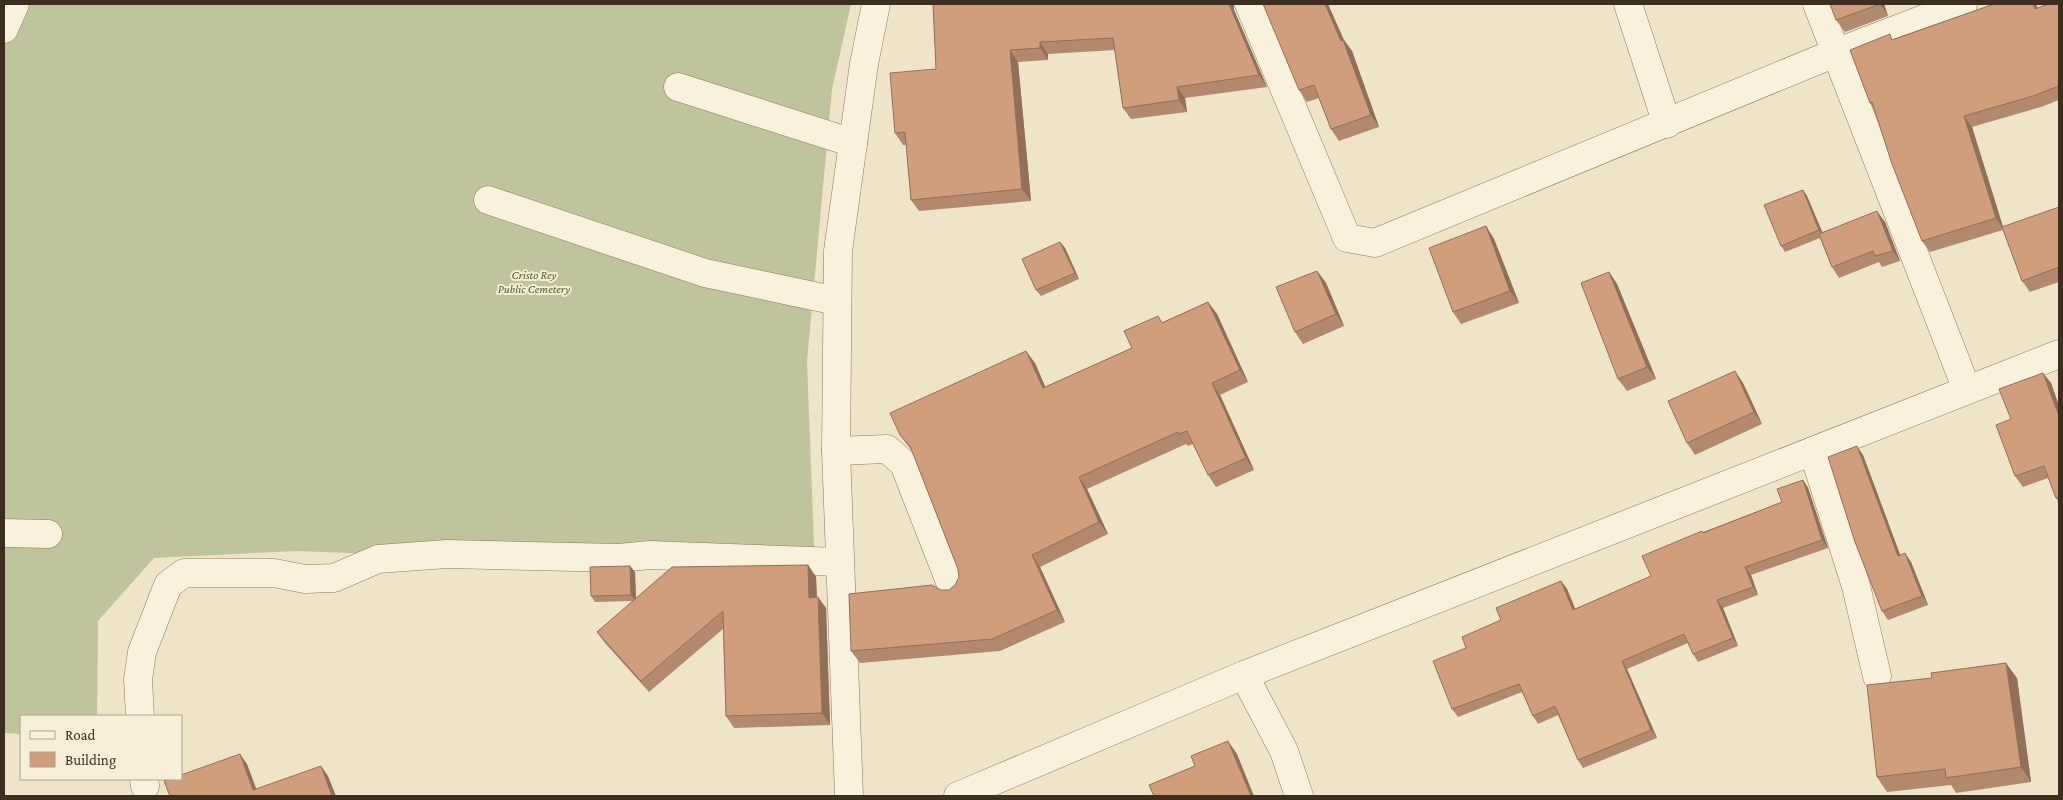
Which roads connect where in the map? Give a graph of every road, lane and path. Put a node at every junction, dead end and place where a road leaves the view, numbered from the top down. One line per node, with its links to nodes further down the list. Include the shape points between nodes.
1 (15, 4): 7 (street)
2 (876, 4): 11 (street)
3 (1249, 4): 10 (street, via 1347,238 1375,243)
4 (1628, 4): 10 (street)
5 (1817, 4): 8 (street)
6 (1963, 4): 8 (street)
7 (4, 29)
8 (1836, 53): 10 (street); 15 (street)
9 (678, 87): 11 (street)
10 (1667, 124)
11 (852, 143): 13 (street, via 838,251)
12 (488, 200): 13 (street, via 705,273)
13 (837, 301): 16 (street)
14 (2059, 354): 15 (street)
15 (1967, 390): 17 (street)
16 (836, 451): 20 (street); 21 (street, via 887,449 904,464)
17 (1813, 451): 22 (street); 23 (street, via 1856,586)
18 (4, 533): 19 (street)
19 (48, 534)
20 (839, 562): 24 (street, via 650,554 619,558 447,554 378,559 334,578 305,579 274,573 184,573 168,585 142,652 138,680); 25 (street)
21 (952, 587)
22 (1244, 675): 26 (street); 27 (street, via 1284,751)
23 (1877, 676)
24 (140, 715)
25 (849, 796)
26 (958, 796)
27 (1299, 796)

